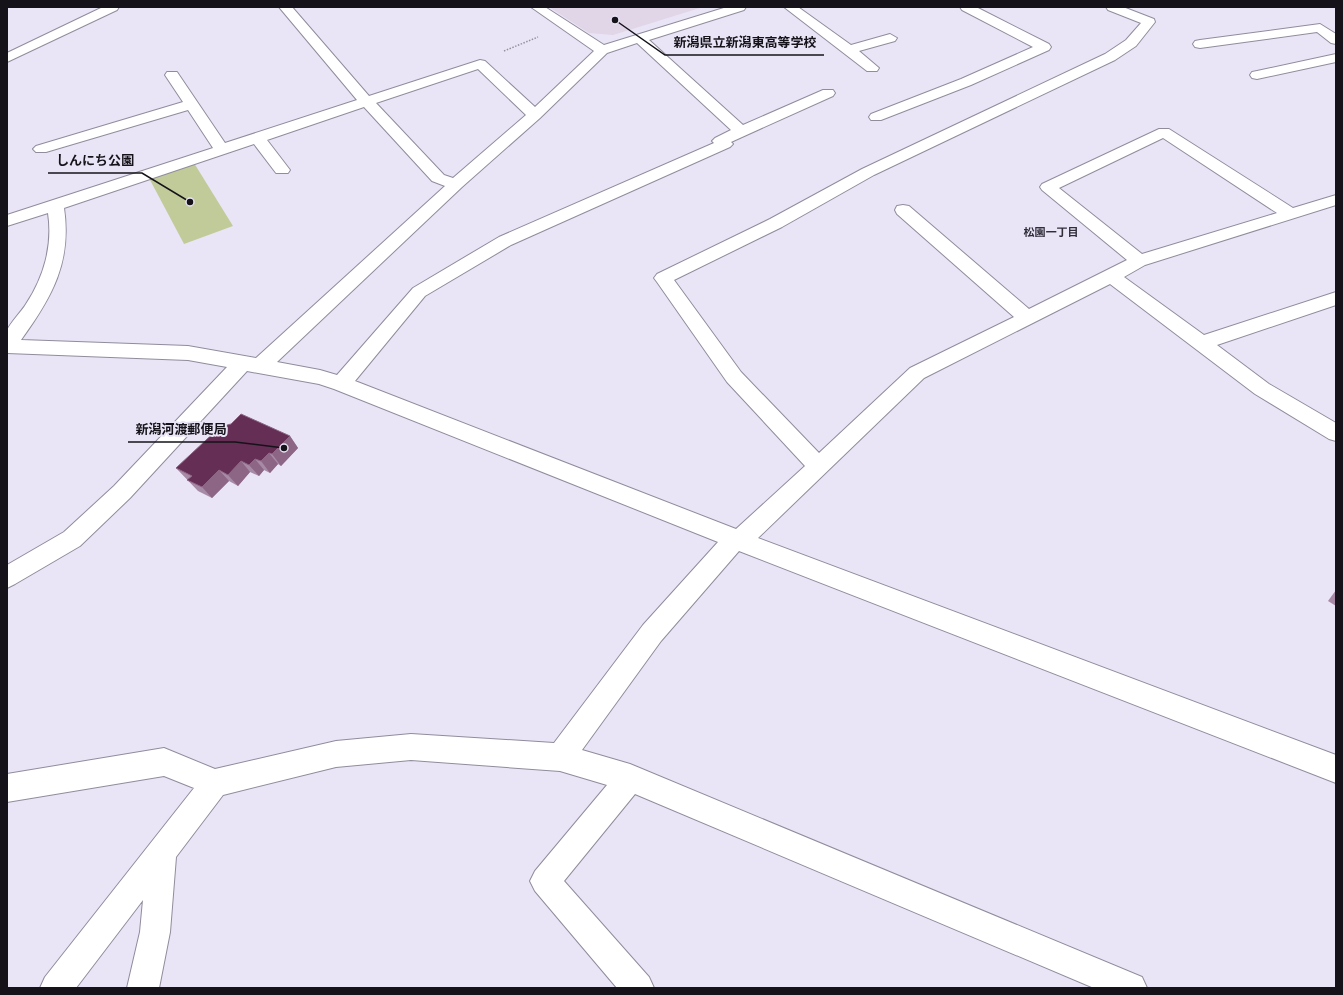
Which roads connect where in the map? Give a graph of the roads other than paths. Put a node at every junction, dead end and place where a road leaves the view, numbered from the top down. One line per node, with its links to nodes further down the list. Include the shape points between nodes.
1 (113, 7): 14 (street)
2 (284, 7): 20 (street)
3 (537, 7): 12 (street)
4 (740, 7): 8 (street)
5 (790, 7): 13 (street)
6 (966, 7): 23 (street, via 988,12 1044,47 966,82)
7 (1112, 7): 46 (street, via 1149,22 1131,43 1110,57 868,172 783,220 663,278 734,378)
8 (639, 38): 12 (street); 24 (street)
9 (890, 38): 13 (street)
10 (1336, 40): 11 (street, via 1320,28)
11 (1200, 44)
12 (602, 50): 22 (street)
13 (849, 50): 16 (street)
14 (7, 58)
15 (1336, 58): 18 (street)
16 (872, 68)
17 (172, 75): 21 (street)
18 (1257, 75)
19 (828, 93): 24 (street)
20 (366, 101): 22 (street, via 480,64); 25 (street); 29 (street, via 438,178)
21 (192, 104): 26 (street); 27 (street)
22 (536, 115): 29 (street)
23 (876, 117)
24 (741, 131): 42 (street, via 720,141 725,144 505,241 419,292)
25 (257, 137): 27 (street); 28 (street)
26 (41, 149)
27 (222, 150): 31 (street)
28 (282, 170)
29 (456, 184): 41 (street)
30 (1336, 200): 33 (street)
31 (55, 205): 34 (street); 40 (street, via 58,234 55,262 37,304)
32 (903, 210): 38 (street)
33 (1292, 215): 35 (street); 35 (street, via 1164,132 1048,187)
34 (7, 221)
35 (1139, 261): 36 (street)
36 (1111, 276): 38 (street); 39 (street)
37 (1336, 298): 39 (street)
38 (1026, 317): 46 (street, via 917,373)
39 (1202, 343): 44 (street, via 1262,389)
40 (7, 345): 41 (street, via 188,353)
41 (251, 365): 42 (street, via 320,377); 48 (street, via 72,539)
42 (341, 384): 47 (street)
43 (1336, 414): 44 (street)
44 (1317, 422): 45 (street)
45 (1336, 433)
46 (819, 467): 47 (street)
47 (737, 539): 49 (street, via 652,633); 50 (street)
48 (7, 577)
49 (560, 757): 51 (street); 52 (street, via 411,747 336,754)
50 (1336, 769)
51 (630, 778): 57 (street, via 545,881); 58 (street)
52 (215, 783): 53 (street, via 164,762); 54 (street)
53 (7, 788)
54 (162, 851): 55 (street); 56 (street, via 155,932)
55 (56, 988)
56 (143, 988)
57 (638, 988)
58 (1131, 988)

